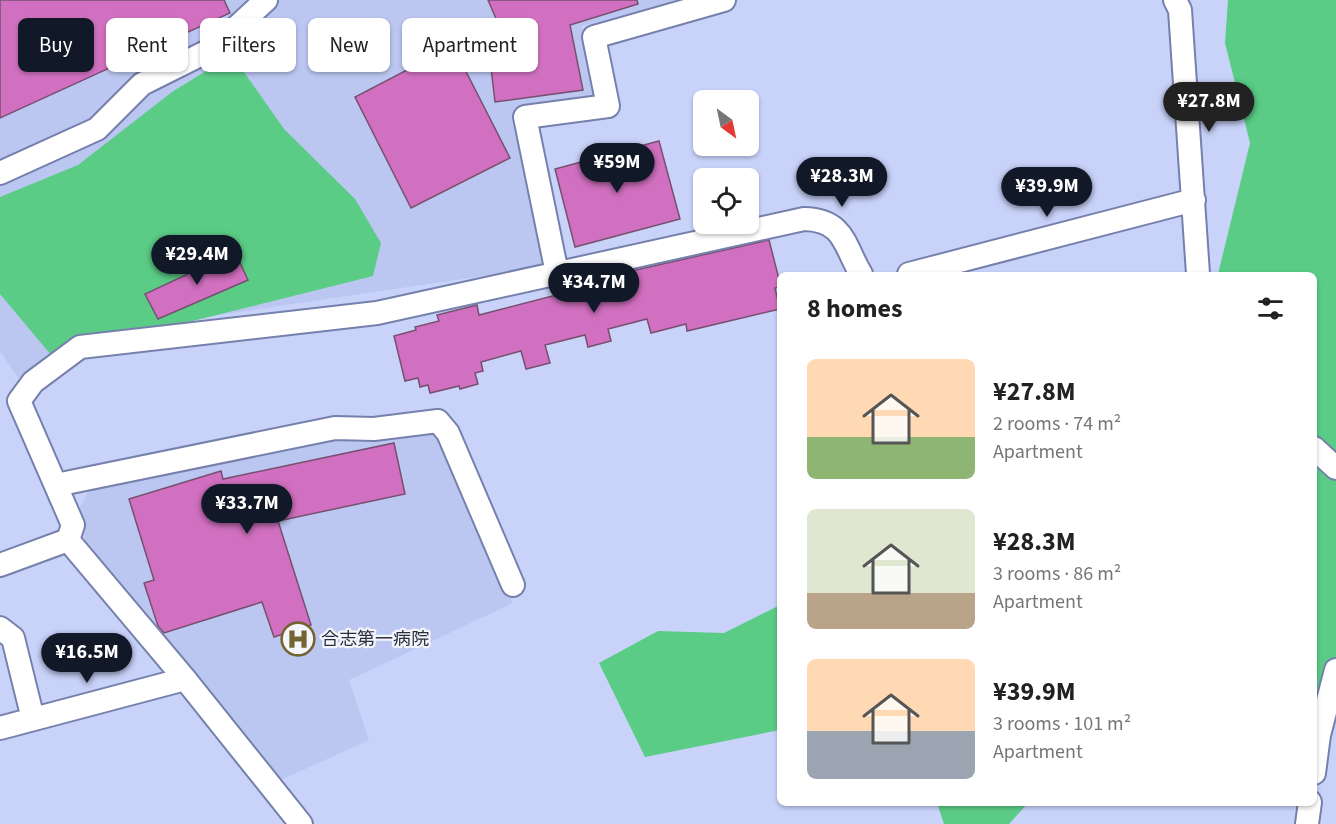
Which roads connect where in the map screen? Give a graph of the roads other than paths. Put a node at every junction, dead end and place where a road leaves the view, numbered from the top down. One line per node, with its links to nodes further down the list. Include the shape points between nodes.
1 (266, 0): 4 (street, via 214,48 142,84 97,129)
2 (723, 0): 9 (street, via 594,37 608,106 525,117)
3 (1175, 0): 5 (street, via 1179,10)
4 (0, 173)
5 (1194, 200): 7 (street); 8 (street)
6 (860, 272): 9 (street, via 837,229 816,219 804,219)
7 (917, 272)
8 (1198, 272)
9 (557, 273): 12 (street, via 377,314 80,347 33,382 19,401)
10 (1317, 451): 11 (street)
11 (1336, 468)
12 (56, 485): 13 (street, via 73,525); 15 (street, via 335,428 374,429 438,421 448,433)
13 (68, 540): 14 (street); 18 (street)
14 (0, 565)
15 (513, 585)
16 (0, 628): 19 (street, via 13,638)
17 (1336, 670): 21 (street)
18 (185, 679): 19 (street); 23 (street)
19 (33, 719): 20 (street)
20 (0, 728)
21 (1317, 750)
22 (1309, 806): 24 (street)
23 (301, 824)
24 (1307, 824)

